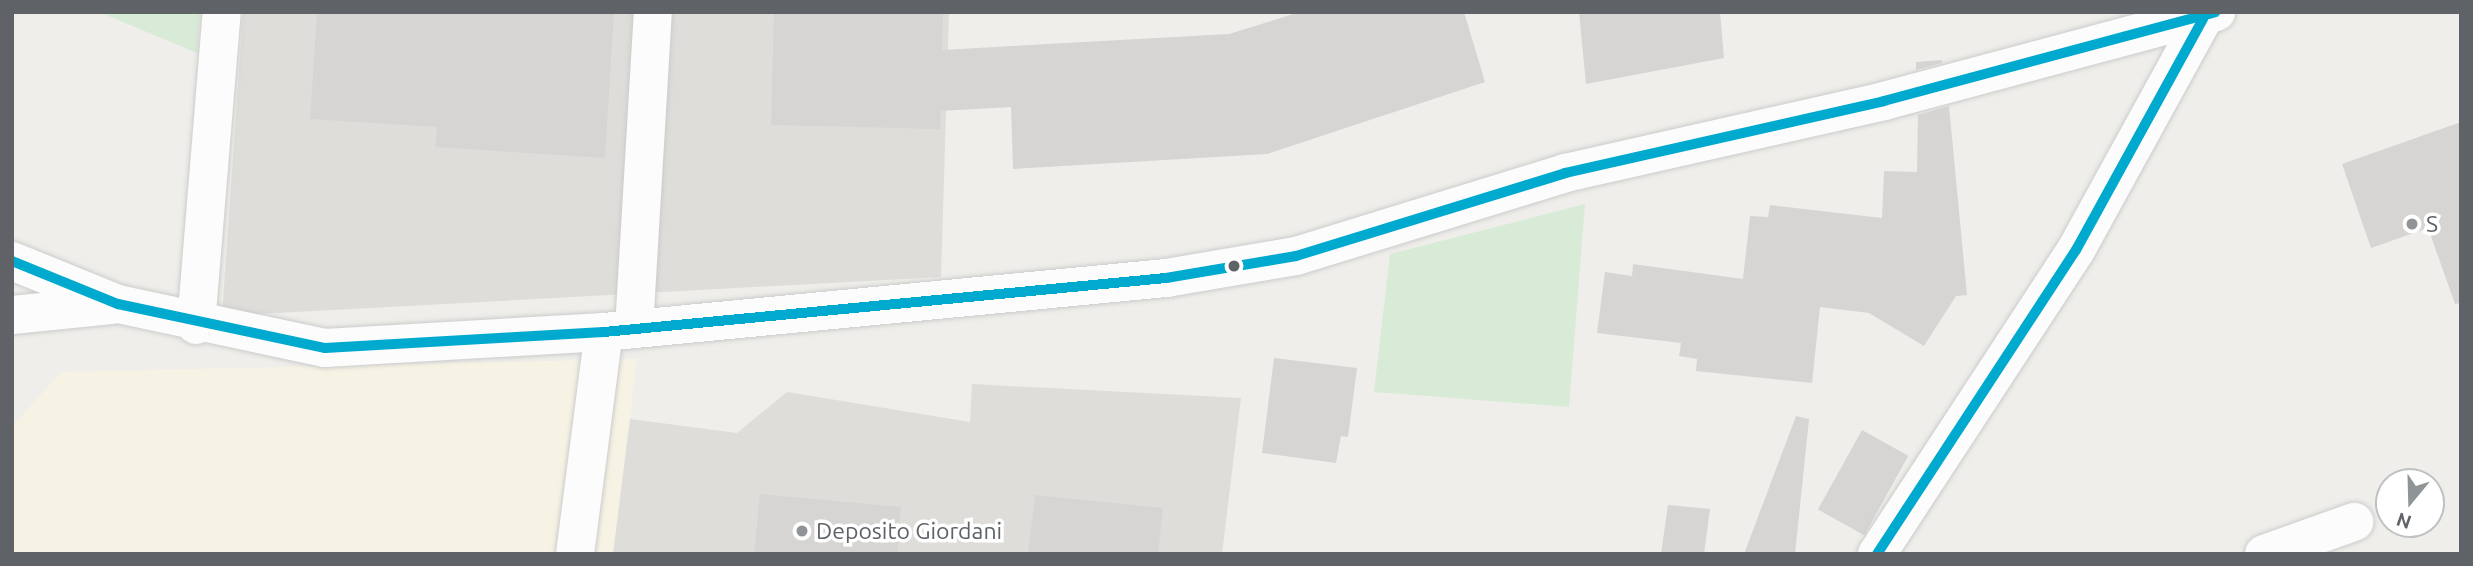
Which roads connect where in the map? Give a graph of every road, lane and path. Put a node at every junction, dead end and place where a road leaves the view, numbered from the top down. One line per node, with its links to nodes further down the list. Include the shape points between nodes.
1 (222, 12): 7 (street)
2 (653, 12): 8 (street)
3 (2210, 16): 8 (street, via 1565,173 1296,256 1166,278); 11 (street, via 2076,250)
4 (12, 261): 5 (street)
5 (118, 304): 6 (street); 7 (street)
6 (12, 315)
7 (196, 325): 8 (street, via 325,348)
8 (619, 331): 10 (street)
9 (2354, 523): 12 (street)
10 (575, 554)
11 (1877, 554)
12 (2264, 554)

